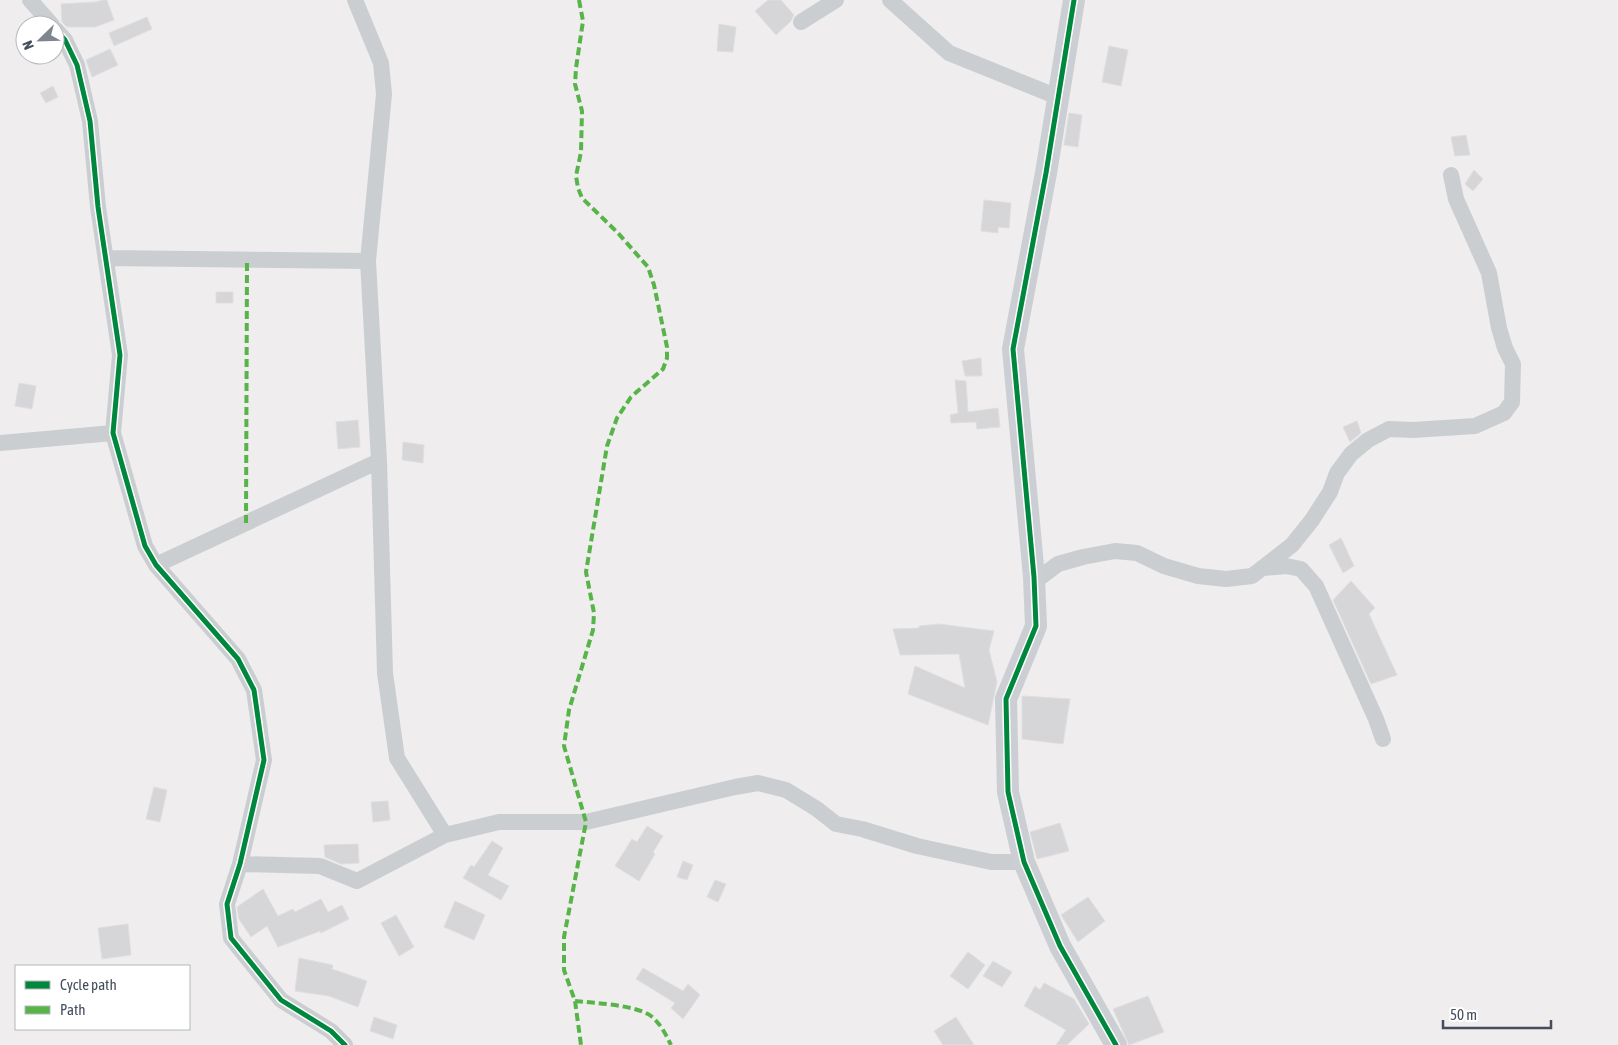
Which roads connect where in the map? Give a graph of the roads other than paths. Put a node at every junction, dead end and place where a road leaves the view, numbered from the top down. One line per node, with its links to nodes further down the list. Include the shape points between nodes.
1 (30, 0): 6 (street)
2 (355, 0): 12 (street, via 381,63 384,94)
3 (836, 0): 7 (street)
4 (890, 0): 9 (street, via 949,53)
5 (1074, 0): 9 (street)
6 (43, 15)
7 (801, 22)
8 (65, 40): 11 (street, via 78,65 90,122)
9 (1058, 97): 18 (street, via 1013,349)
10 (1451, 175): 17 (street, via 1456,199 1489,273 1499,328 1513,364 1512,402 1504,413 1475,426 1389,429 1368,440 1337,472 1330,492 1292,545)
11 (106, 258): 12 (street); 13 (street, via 120,355)
12 (368, 261): 15 (street)
13 (113, 433): 14 (street); 16 (street, via 145,546)
14 (0, 443)
15 (380, 461): 16 (street); 20 (street, via 385,673 397,758)
16 (156, 565): 22 (street, via 238,659 254,690 264,760)
17 (1263, 568): 18 (street, via 1252,576 1226,579 1198,576 1164,566 1137,553 1115,551 1058,564); 19 (street, via 1286,566 1301,569 1316,586)
18 (1034, 582): 21 (street, via 1036,626 1006,699 1008,792)
19 (1383, 739)
20 (445, 835): 21 (street, via 499,822 586,822 758,783 786,790 836,824 957,856 991,862); 22 (street, via 357,881 320,866)
21 (1024, 862): 24 (street, via 1060,946)
22 (240, 864): 23 (street, via 227,904 231,938 281,1000 331,1030)
23 (345, 1045)
24 (1116, 1045)

